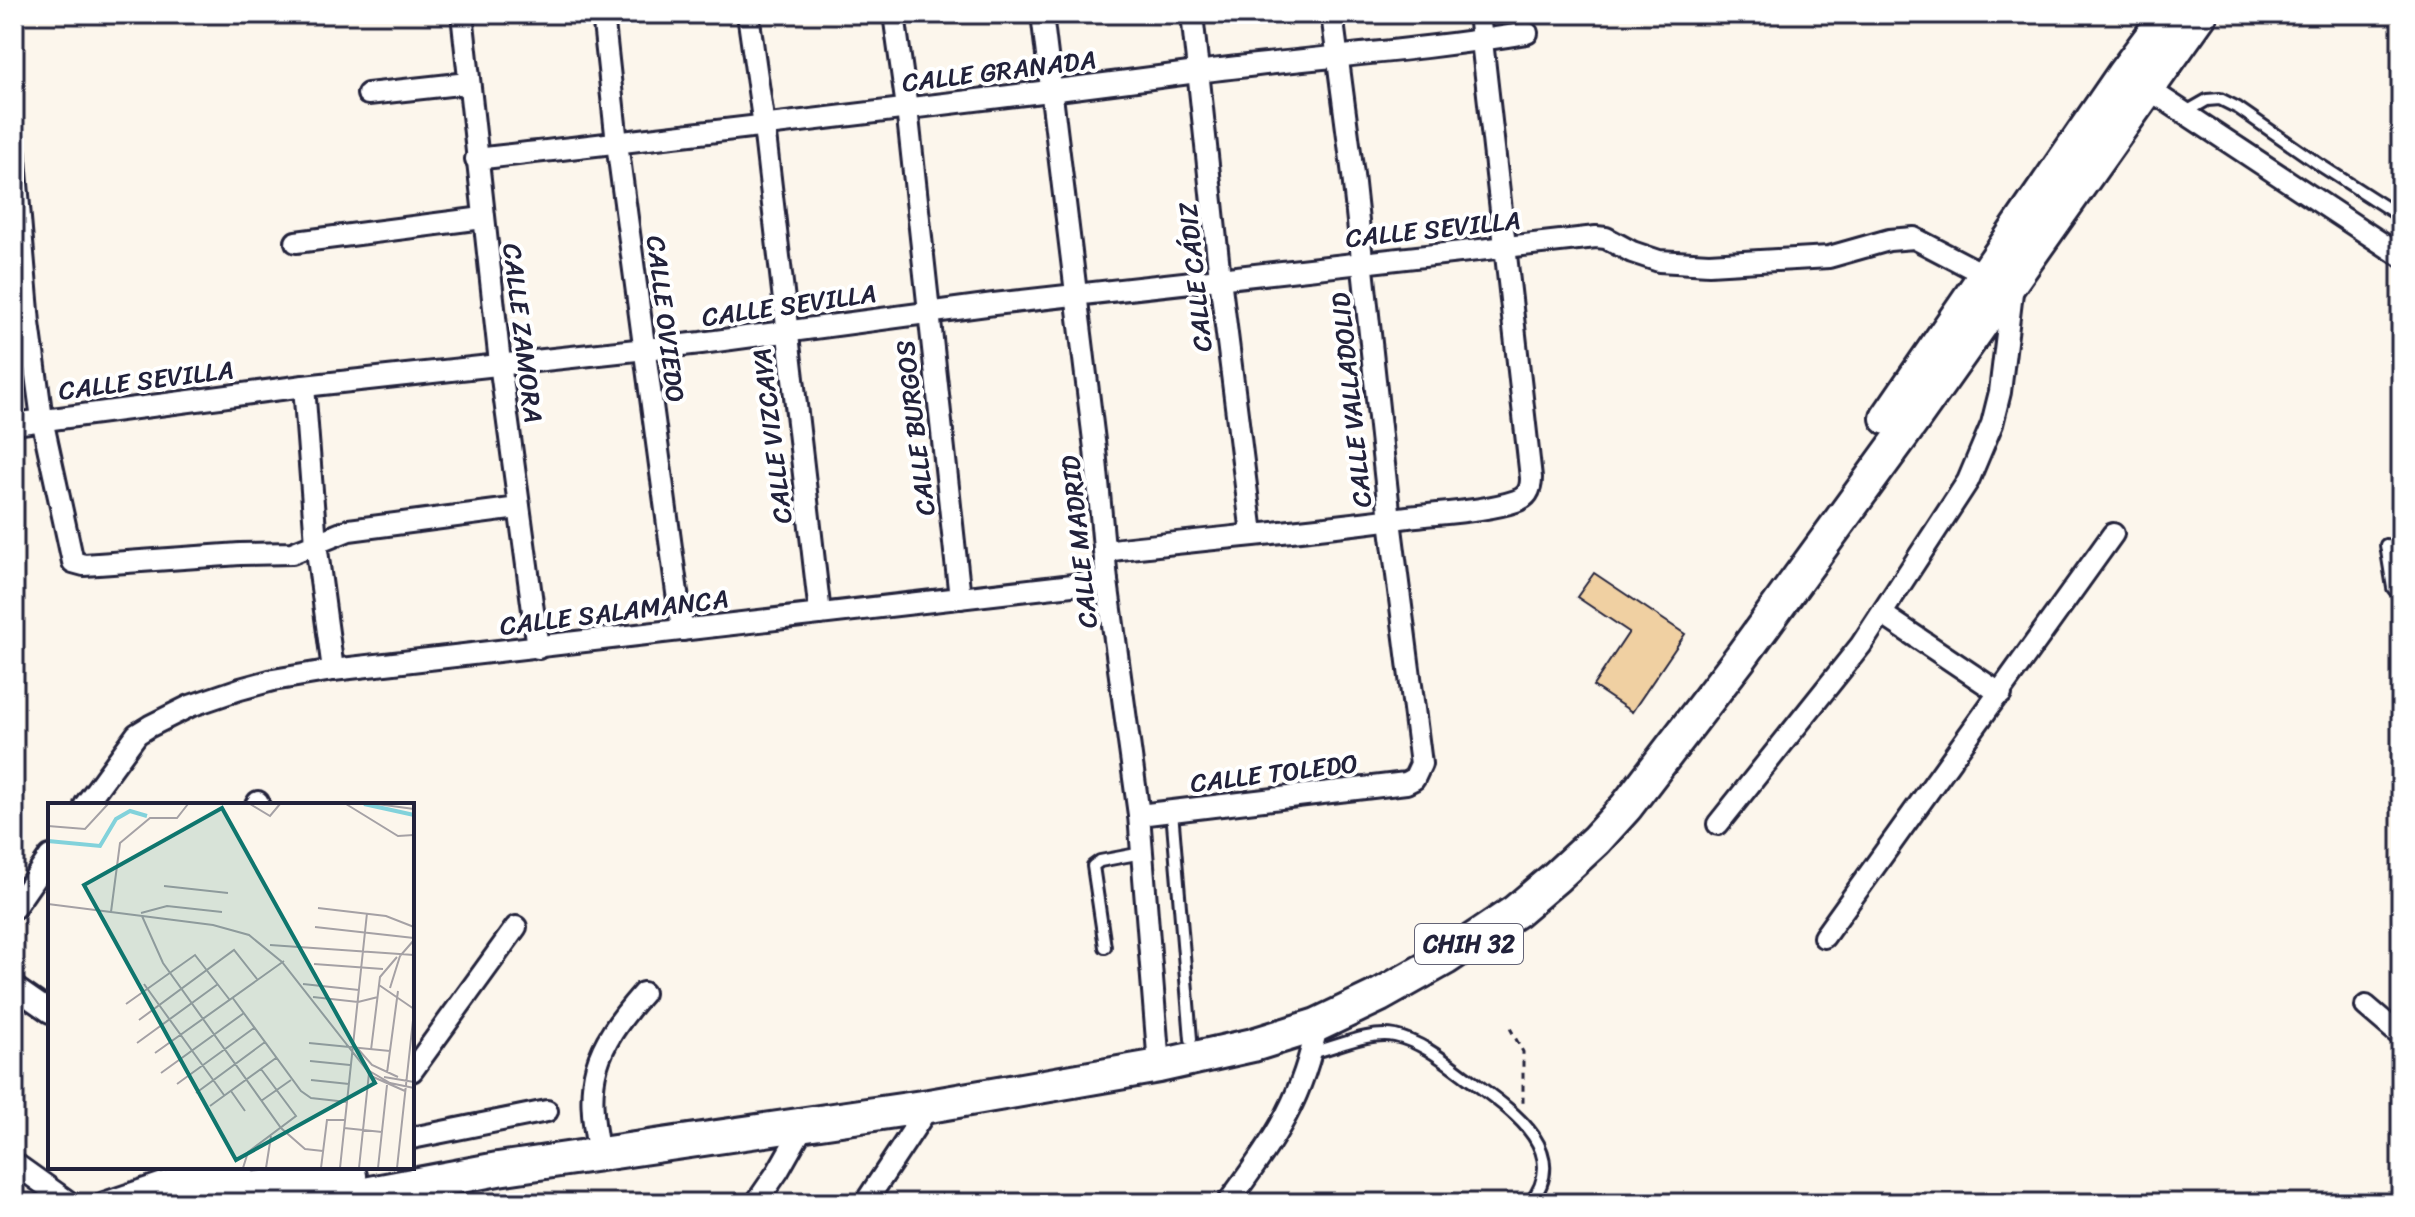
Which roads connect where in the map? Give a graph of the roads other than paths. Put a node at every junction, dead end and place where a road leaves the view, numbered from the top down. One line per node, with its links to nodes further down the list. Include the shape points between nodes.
1 (603, 14): 22 (street, CALLE OVIEDO)
2 (748, 14): 21 (street, CALLE VIZCAYA)
3 (894, 14): 19 (street, CALLE BURGOS)
4 (1042, 14): 17 (street, CALLE MADRID)
5 (1192, 14): 14 (street, CALLE CÁDIZ)
6 (1332, 14): 13 (street, CALLE VALLADOLID)
7 (1479, 14): 12 (street)
8 (2168, 14): 15 (main road, CHIH 32)
9 (2201, 14): 15 (main road, CHIH 32)
10 (463, 23): 16 (street, CALLE ZAMORA)
11 (1527, 33): 12 (street, CALLE GRANADA)
12 (1482, 40): 13 (street, CALLE GRANADA); 28 (street)
13 (1339, 57): 14 (street, CALLE GRANADA); 30 (street, CALLE VALLADOLID)
14 (1200, 72): 17 (street, CALLE GRANADA); 31 (street, CALLE CÁDIZ)
15 (2135, 80): 20 (street); 32 (main road, CHIH 32)
16 (468, 83): 18 (street); 24 (street, CALLE ZAMORA)
17 (1051, 93): 19 (street, CALLE GRANADA); 33 (street, CALLE MADRID)
18 (368, 94)
19 (907, 108): 21 (street, CALLE GRANADA); 34 (street, CALLE BURGOS)
20 (2186, 112): 25 (lane, via 2220,99); 29 (street)
21 (764, 126): 22 (street, CALLE GRANADA); 36 (street, CALLE VIZCAYA)
22 (617, 143): 24 (street, CALLE GRANADA); 37 (street, CALLE OVIEDO)
23 (14, 148): 35 (street)
24 (476, 159): 26 (street, CALLE ZAMORA)
25 (2401, 217)
26 (483, 218): 27 (street); 38 (street, CALLE ZAMORA)
27 (296, 242)
28 (1506, 247): 30 (street, CALLE SEVILLA); 32 (street, CALLE SEVILLA, via 1606,238 1645,258 1709,264 1829,257 1914,238); 43 (street, via 1531,488 1519,501)
29 (2401, 256)
30 (1364, 263): 31 (street, CALLE SEVILLA); 43 (street, CALLE VALLADOLID)
31 (1220, 278): 33 (street, CALLE SEVILLA); 44 (street, CALLE CÁDIZ)
32 (2000, 278): 53 (street, via 2000,392 1982,452); 74 (main road, CHIH 32, via 1668,722 1555,849 1464,921 1369,978 1283,1014); 75 (main road, CHIH 32, via 1741,657 1596,840 1478,938)
33 (1076, 296): 34 (street, CALLE SEVILLA); 48 (street, CALLE MADRID)
34 (928, 313): 36 (street, CALLE SEVILLA); 50 (street, CALLE BURGOS)
35 (22, 320): 40 (street)
36 (786, 331): 37 (street, CALLE SEVILLA); 52 (street, CALLE VIZCAYA)
37 (644, 348): 38 (street, CALLE SEVILLA); 54 (street, CALLE OVIEDO)
38 (500, 363): 39 (street, CALLE SEVILLA); 42 (street, CALLE ZAMORA)
39 (304, 386): 40 (street, CALLE SEVILLA); 46 (street)
40 (42, 419): 41 (street, CALLE SEVILLA); 46 (street, via 73,562 283,554)
41 (14, 424)
42 (519, 508): 46 (street, via 349,530); 55 (street, CALLE ZAMORA)
43 (1390, 520): 44 (street); 58 (street, CALLE VALLADOLID, via 1421,754)
44 (1252, 534): 48 (street)
45 (2113, 534): 57 (street)
46 (316, 543): 56 (street)
47 (2386, 545): 51 (lane, via 2393,588)
48 (1104, 551): 49 (street, CALLE MADRID)
49 (1107, 581): 50 (street, CALLE SALAMANCA); 61 (street, CALLE MADRID)
50 (960, 598): 52 (street, CALLE SALAMANCA)
51 (2401, 598)
52 (820, 614): 54 (street, CALLE SALAMANCA)
53 (1882, 614): 57 (street); 62 (street)
54 (682, 630): 55 (street, CALLE SALAMANCA)
55 (538, 648): 56 (street, CALLE SALAMANCA)
56 (333, 670): 59 (street, CALLE SALAMANCA, via 240,689 190,706 137,734)
57 (2001, 694): 67 (street)
58 (1414, 779): 60 (street, CALLE TOLEDO)
59 (86, 803)
60 (1172, 811): 61 (street, CALLE TOLEDO); 74 (lane)
61 (1139, 815): 63 (street, CALLE MADRID)
62 (1718, 824)
63 (1142, 853): 68 (lane, via 1093,866); 76 (street, CALLE MADRID)
64 (48, 859): 65 (street)
65 (14, 908)
66 (516, 927): 77 (street)
67 (1824, 937)
68 (1105, 947)
69 (14, 987): 72 (street)
70 (643, 993): 82 (street, via 617,1023 594,1073)
71 (2366, 1006): 73 (street)
72 (48, 1011)
73 (2401, 1036)
74 (1191, 1039): 76 (main road, CHIH 32)
75 (1314, 1039): 76 (main road, CHIH 32); 93 (street, via 1292,1108); 94 (lane, via 1399,1037 1444,1061 1521,1119 1545,1160 1543,1183)
76 (1158, 1057): 78 (main road, CHIH 32); 82 (main road, CHIH 32, via 813,1104)
77 (414, 1068)
78 (929, 1106): 80 (main road, CHIH 32); 92 (street)
79 (547, 1111): 81 (street)
80 (804, 1125): 82 (main road, CHIH 32); 91 (street)
81 (414, 1138)
82 (597, 1145): 84 (main road, CHIH 32); 87 (main road, CHIH 32, via 498,1169)
83 (14, 1163): 88 (street)
84 (414, 1166)
85 (233, 1169): 89 (street, via 178,1178)
86 (397, 1169): 87 (main road, CHIH 32)
87 (318, 1189): 90 (main road, CHIH 32, via 225,1192)
88 (70, 1203)
89 (104, 1203)
90 (167, 1203)
91 (756, 1203)
92 (865, 1203)
93 (1228, 1203)
94 (1530, 1203)

